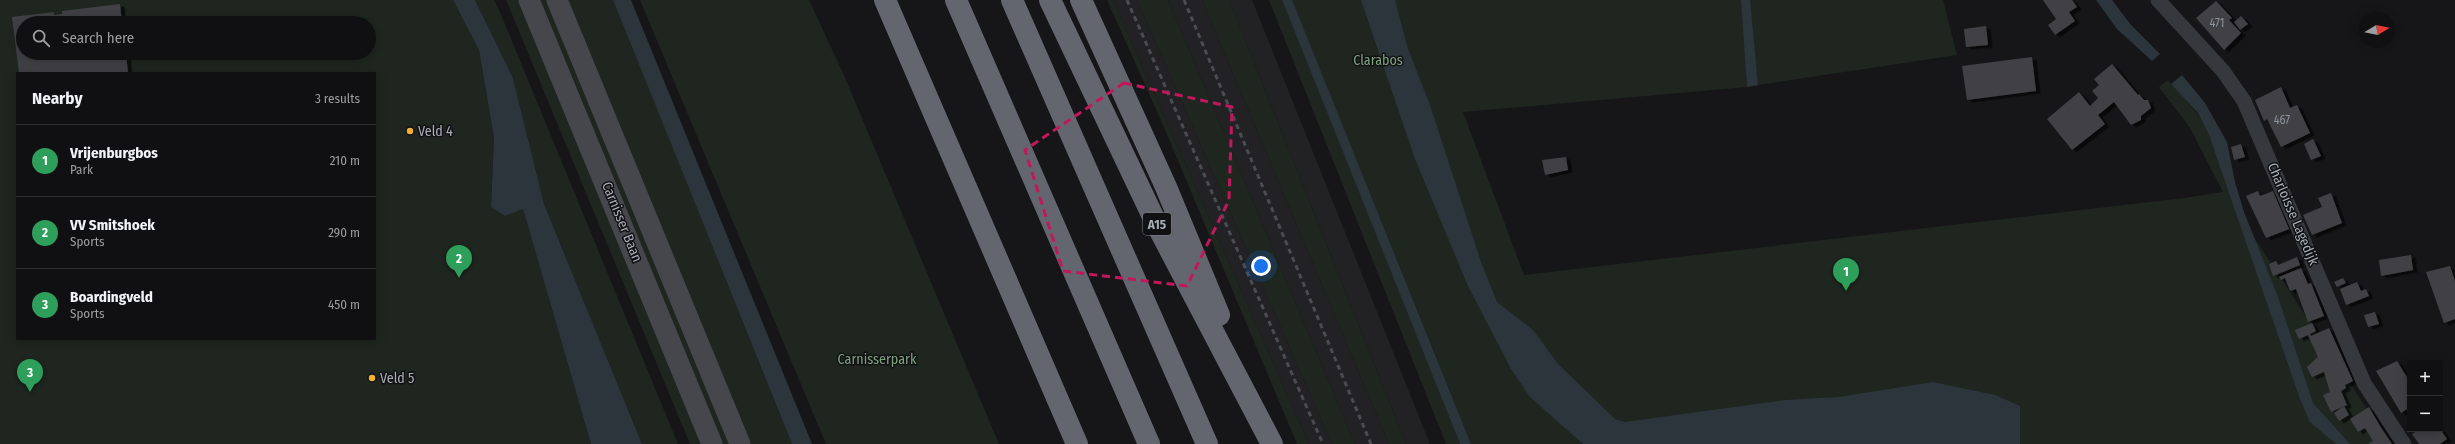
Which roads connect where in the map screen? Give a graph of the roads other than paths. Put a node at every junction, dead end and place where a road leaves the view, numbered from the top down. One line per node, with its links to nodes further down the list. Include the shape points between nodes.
1 (529, 0): 9 (main road, Carnisser Baan)
2 (557, 0): 10 (main road, Carnisser Baan)
3 (885, 0): 11 (highway)
4 (956, 0): 12 (highway)
5 (1012, 0): 13 (highway)
6 (1050, 0): 14 (highway, A15, via 1157,225)
7 (1081, 0): 14 (highway, A15, via 1166,187)
8 (2158, 0): 15 (street, Charloisse Lagedijk, via 2223,71 2244,101 2364,383)
9 (712, 444)
10 (740, 444)
11 (1077, 444)
12 (1149, 444)
13 (1207, 444)
14 (1272, 444)
15 (2404, 444)

